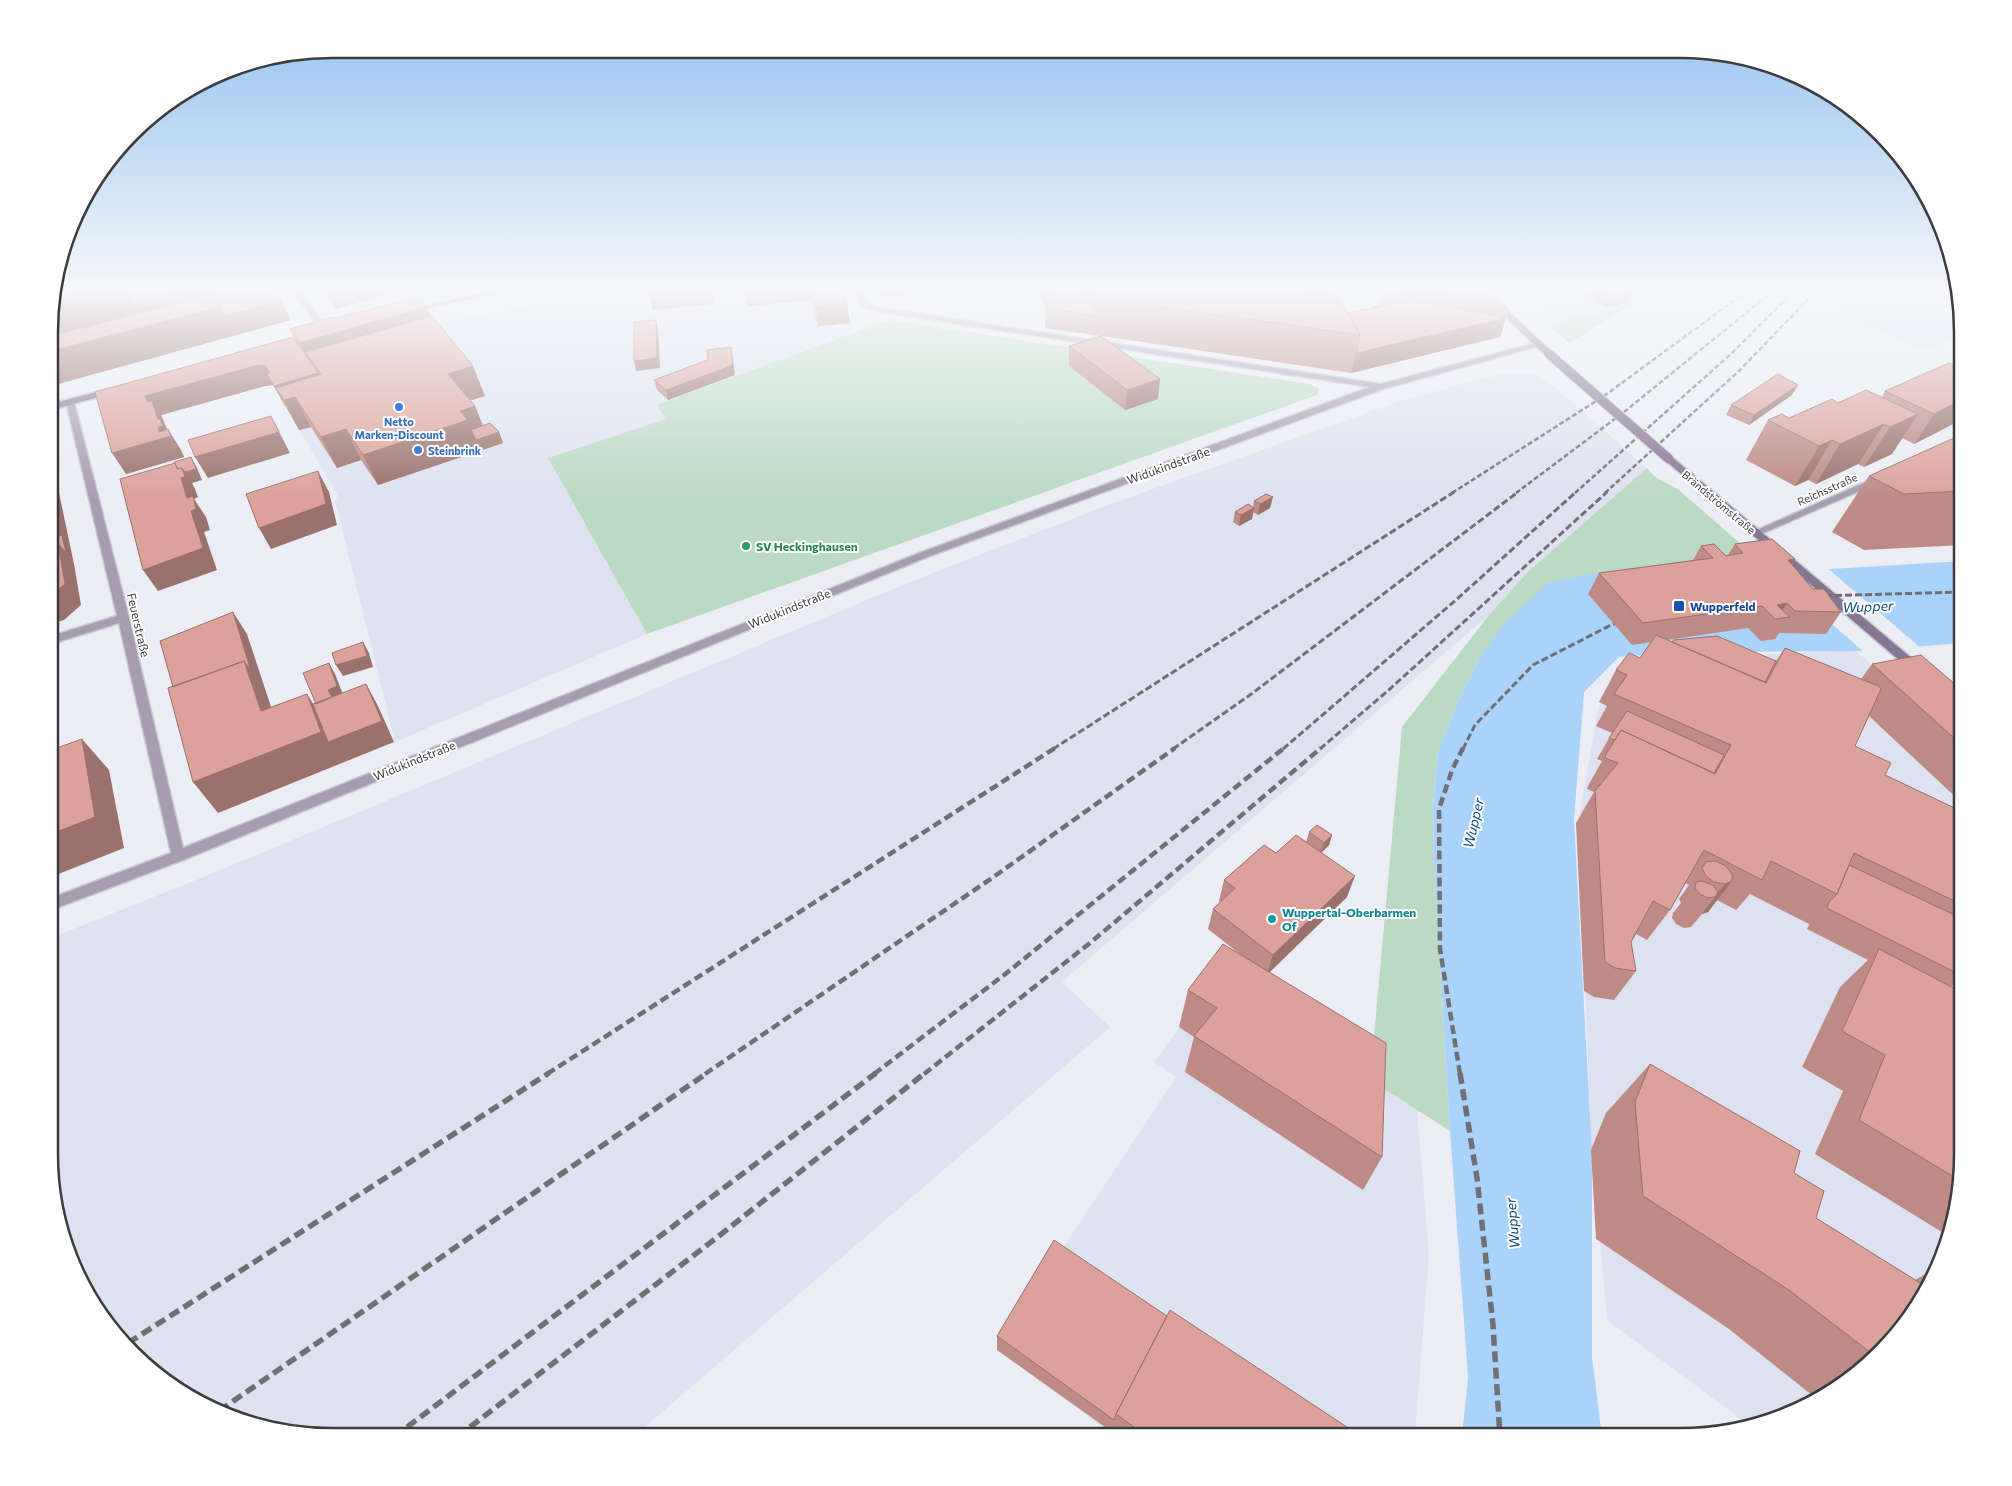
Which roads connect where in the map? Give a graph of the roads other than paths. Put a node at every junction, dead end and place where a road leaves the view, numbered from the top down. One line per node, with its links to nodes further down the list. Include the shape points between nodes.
1 (1207, 360): 5 (street)
2 (1477, 360): 5 (street, Widukindstraße)
3 (1556, 360): 9 (main road, Brändströmstraße, bridge)
4 (124, 387): 6 (main road)
5 (1380, 387): 13 (street, Widukindstraße, via 926,554)
6 (70, 402): 7 (main road); 10 (street, Feuerstraße)
7 (58, 405)
8 (1885, 476): 9 (street, Reichsstraße)
9 (1755, 532): 12 (main road, Brändströmstraße)
10 (123, 618): 11 (street); 13 (street, Feuerstraße)
11 (58, 638)
12 (1926, 676)
13 (178, 856): 14 (street, Widukindstraße)
14 (58, 901)

